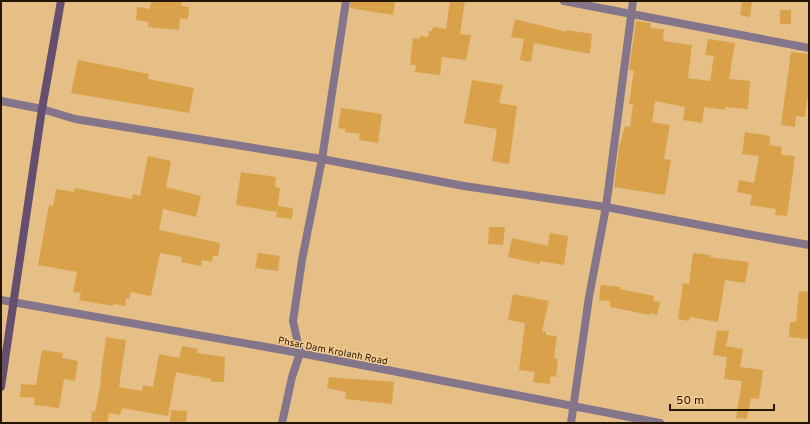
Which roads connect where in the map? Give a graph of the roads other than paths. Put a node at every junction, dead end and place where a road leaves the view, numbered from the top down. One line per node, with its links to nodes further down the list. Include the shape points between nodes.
1 (61, 1): 8 (street)
2 (346, 1): 9 (street)
3 (564, 1): 5 (street)
4 (633, 1): 5 (street)
5 (632, 14): 6 (street); 10 (street)
6 (809, 48)
7 (1, 101): 8 (street)
8 (42, 109): 9 (street, via 75,119); 13 (street)
9 (322, 159): 10 (street, via 464,186); 14 (street, via 293,321)
10 (606, 206): 11 (street); 16 (street, via 589,297)
11 (809, 245)
12 (1, 300): 13 (street, Phsar Dam Krolanh Road)
13 (13, 302): 14 (street, Phsar Dam Krolanh Road); 15 (street)
14 (300, 353): 16 (street, Phsar Dam Krolanh Road); 17 (street)
15 (1, 387)
16 (574, 408): 18 (street); 19 (street, Phsar Dam Krolanh Road)
17 (282, 423)
18 (571, 423)
19 (660, 423)

